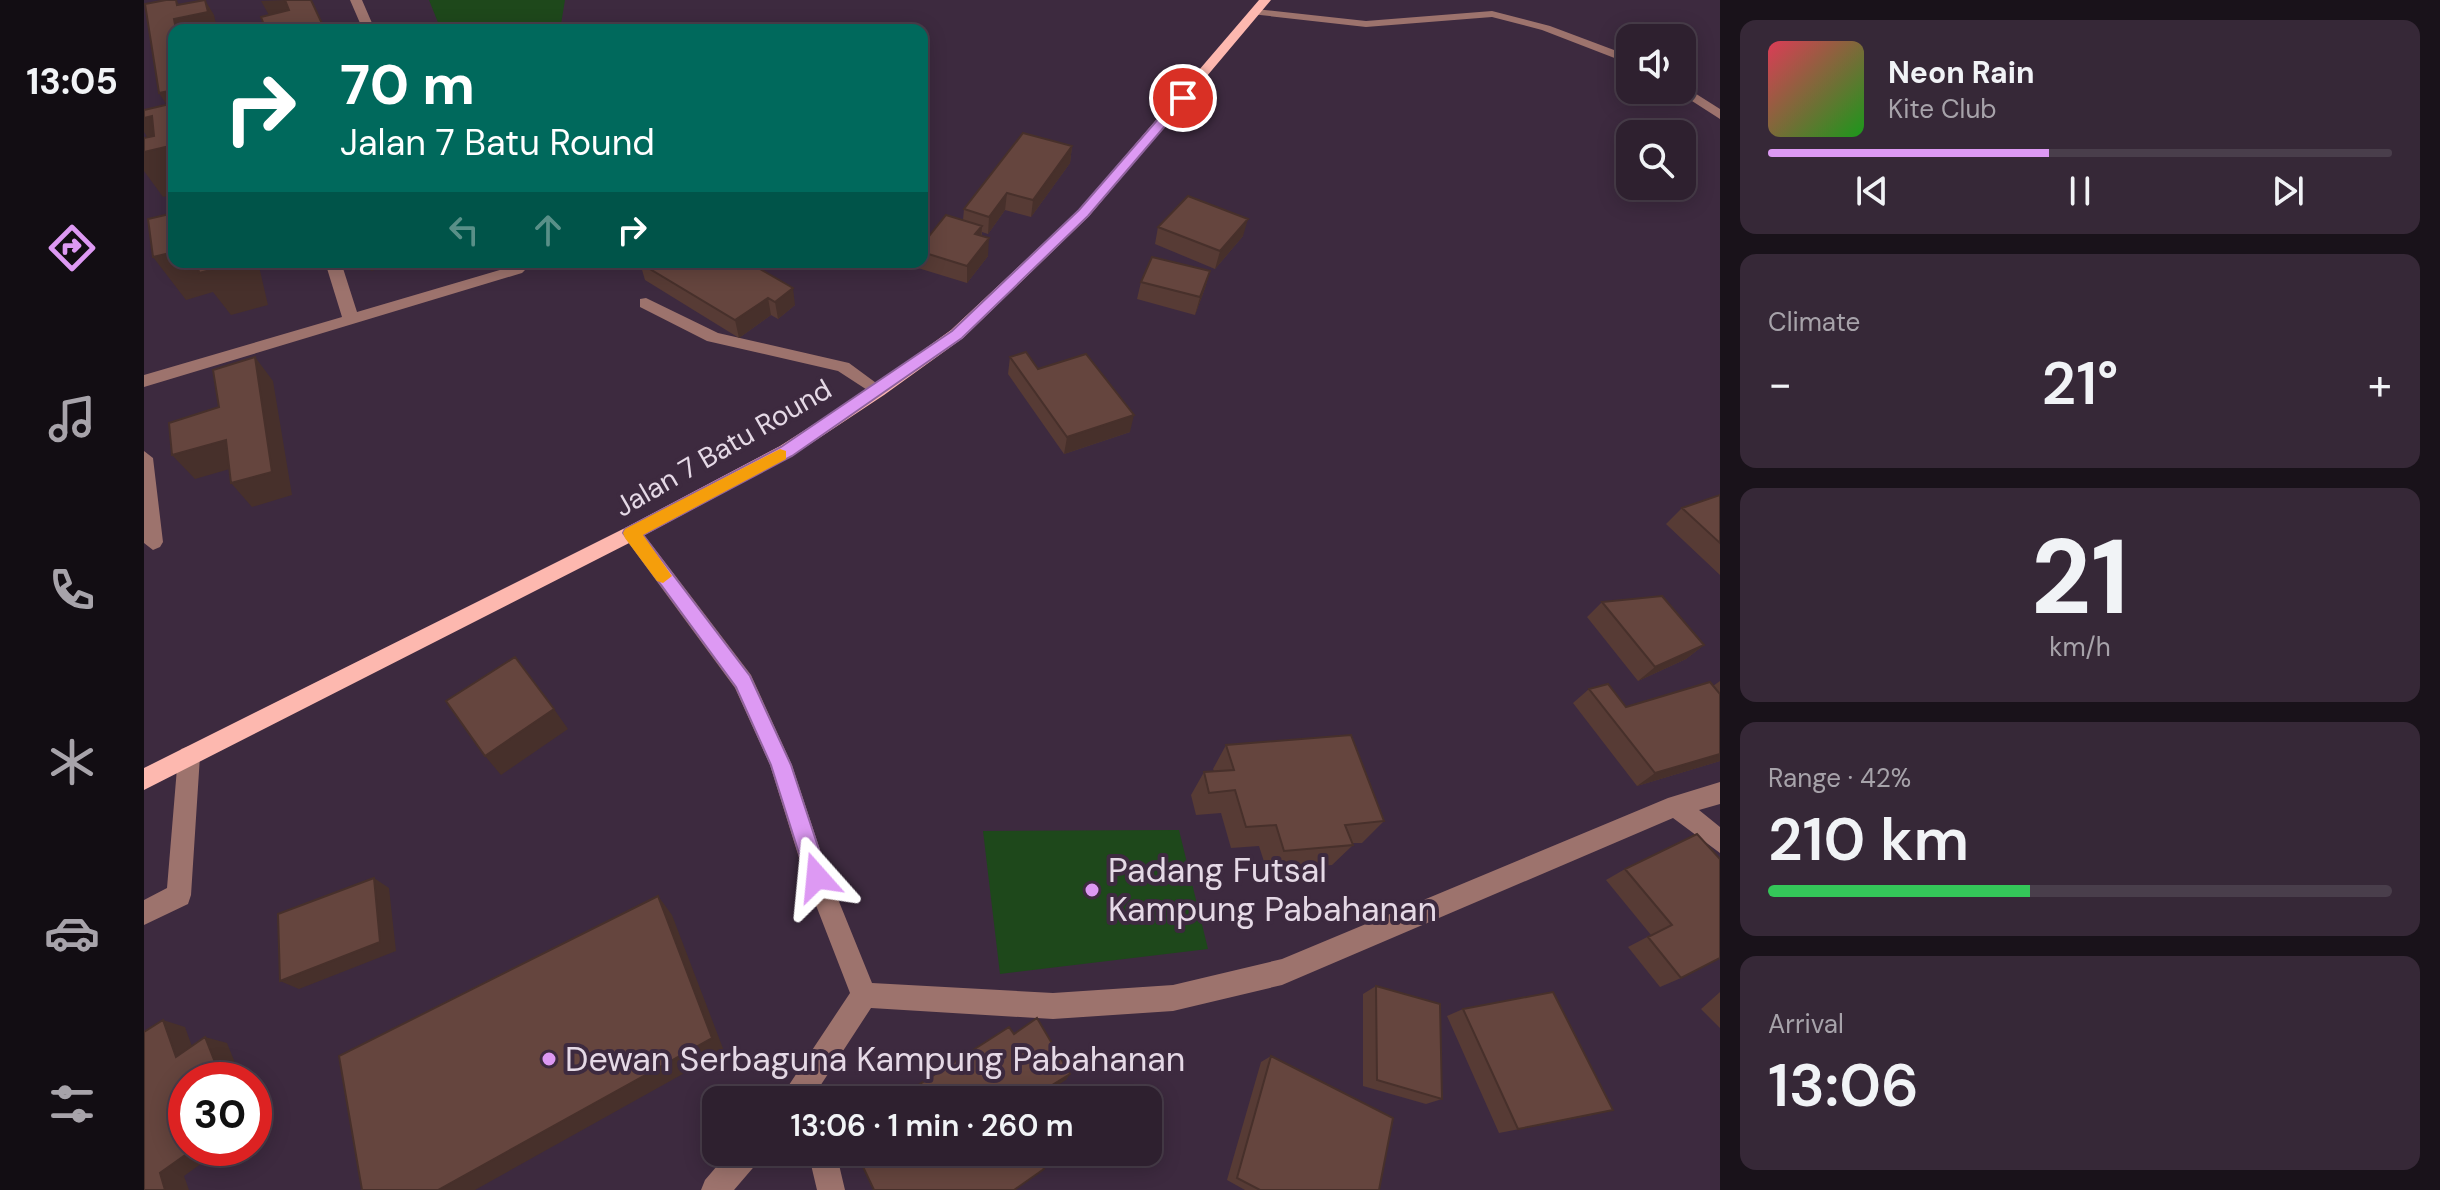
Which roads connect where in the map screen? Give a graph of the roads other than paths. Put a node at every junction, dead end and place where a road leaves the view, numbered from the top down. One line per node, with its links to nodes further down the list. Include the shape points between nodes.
1 (356, 0): 3 (street)
2 (1260, 6): 4 (street, via 1366,24 1492,14); 12 (main road, Jalan 7 Batu Round, via 1084,213 957,334)
3 (366, 24)
4 (1616, 55)
5 (1696, 99): 6 (street)
6 (1720, 115)
7 (335, 268): 10 (street)
8 (517, 270): 10 (street)
9 (646, 303): 12 (street, via 713,337 843,367)
10 (351, 319): 11 (street)
11 (144, 381)
12 (878, 391): 14 (main road, Jalan 7 Batu Round, via 786,451)
13 (144, 458): 15 (street)
14 (632, 533): 16 (main road, Jalan 7 Batu Round); 22 (street, via 743,682 781,765 817,877)
15 (153, 542)
16 (189, 756): 17 (main road, Jalan 7 Batu Round); 21 (street, via 179,895)
17 (144, 779)
18 (1720, 793): 19 (street)
19 (1676, 806): 20 (street); 22 (street, via 1282,972 1173,998 1053,1006)
20 (1720, 842)
21 (144, 913)
22 (864, 995): 23 (street)
23 (810, 1086)
24 (736, 1166): 26 (street)
25 (825, 1166): 27 (street)
26 (715, 1190)
27 (831, 1190)

